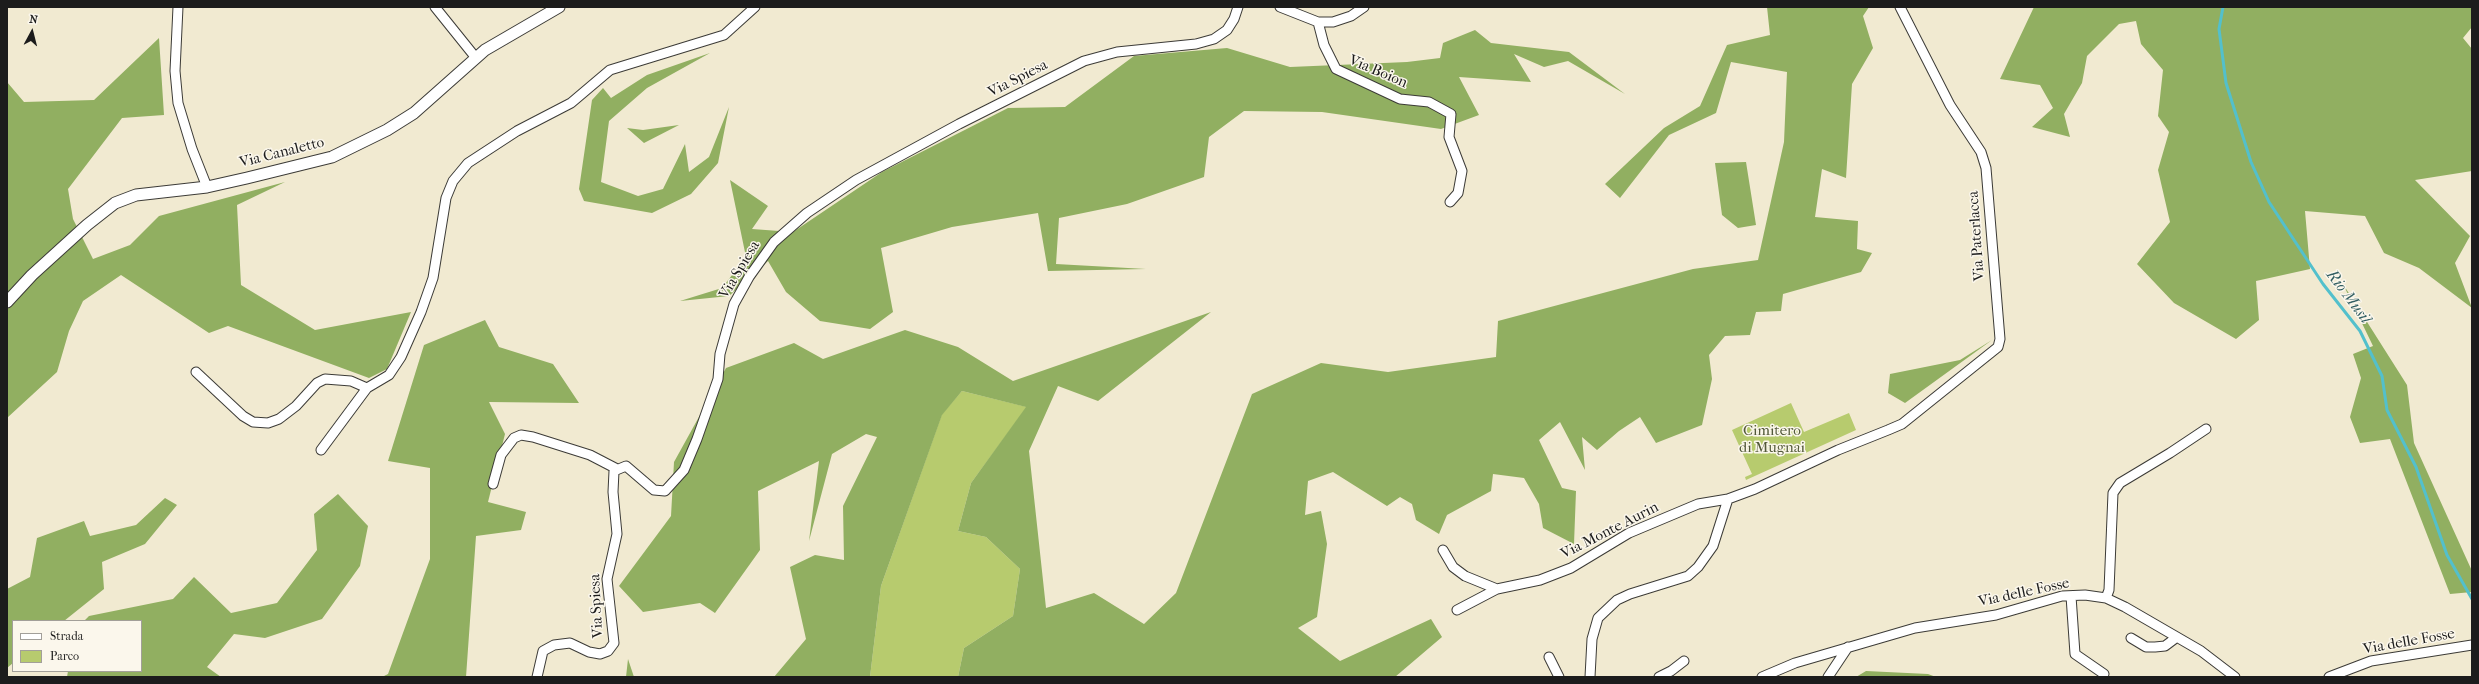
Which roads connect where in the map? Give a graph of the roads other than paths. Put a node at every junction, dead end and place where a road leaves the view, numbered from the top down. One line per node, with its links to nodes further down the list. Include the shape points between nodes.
1 (178, 7): 11 (street, via 175,71 178,103)
2 (435, 7): 10 (street)
3 (560, 7): 10 (street, Via Canaletto, via 500,40)
4 (755, 7): 15 (street, via 724,35 610,70 571,103 517,130 468,163 453,181 446,198 433,278 401,357 390,375)
5 (1238, 7): 19 (street, Via Spiesa, via 1227,30 1214,39 1196,44 1117,52 1084,61 856,180 807,213 774,242 748,277 734,304 720,354 718,379 697,440 684,470 673,485 666,491 654,490 626,466)
6 (1280, 7): 9 (street)
7 (1364, 7): 9 (street, via 1351,16 1333,22)
8 (1900, 7): 17 (street, Via Paterlacca, via 1950,105 1981,152 1986,168 2000,339 1998,347 1902,424)
9 (1318, 22): 12 (street, Via Boion, via 1324,45 1336,69 1400,100 1429,102 1451,114 1449,137 1462,171 1458,193)
10 (476, 58): 11 (street, Via Canaletto, via 414,113 360,144 306,164)
11 (207, 187): 13 (street, Via Canaletto, via 140,195 115,203 81,230)
12 (1450, 202)
13 (7, 302)
14 (196, 372): 15 (street, via 243,416 253,422 268,423 279,419 296,406 317,383 326,379 351,381)
15 (367, 388): 18 (street)
16 (2206, 428): 25 (street, via 2170,454 2120,483 2113,494 2109,590)
17 (1888, 430): 21 (street, Via Monte Aurin)
18 (321, 450)
19 (617, 469): 20 (street, via 590,455 521,435 514,438 501,455); 35 (street, Via Spiesa, via 614,471 613,492 616,534 607,579 614,643 608,651 600,654 570,643 554,645 543,651)
20 (493, 484)
21 (1728, 499): 23 (street, Via Monte Aurin, via 1698,504 1629,534 1571,568 1540,580); 33 (street, via 1713,546 1698,567 1688,576 1617,600 1598,618 1592,639)
22 (1443, 550): 23 (street, via 1453,567 1465,576)
23 (1497, 589): 26 (street, Via Monte Aurin)
24 (2071, 596): 25 (street, Via delle Fosse, via 2085,594); 30 (street, Via delle Fosse, via 2062,596 1996,615 1915,628); 34 (street, via 2075,654)
25 (2106, 598): 27 (street, Via delle Fosse)
26 (1457, 610)
27 (2177, 637): 28 (street, via 2165,646 2155,647 2146,647); 42 (street, Via delle Fosse, via 2201,651)
28 (2131, 638)
29 (2472, 645): 43 (street, Via delle Fosse, via 2371,660)
30 (1848, 647): 40 (street, Via delle Fosse, via 1795,663); 41 (street)
31 (1549, 657): 36 (street)
32 (1684, 661): 39 (street)
33 (1591, 665): 37 (street); 38 (street)
34 (2104, 674)
35 (537, 677)
36 (1559, 677)
37 (1583, 677)
38 (1590, 677)
39 (1659, 677)
40 (1762, 677)
41 (1828, 677)
42 (2235, 677)
43 (2329, 677)

